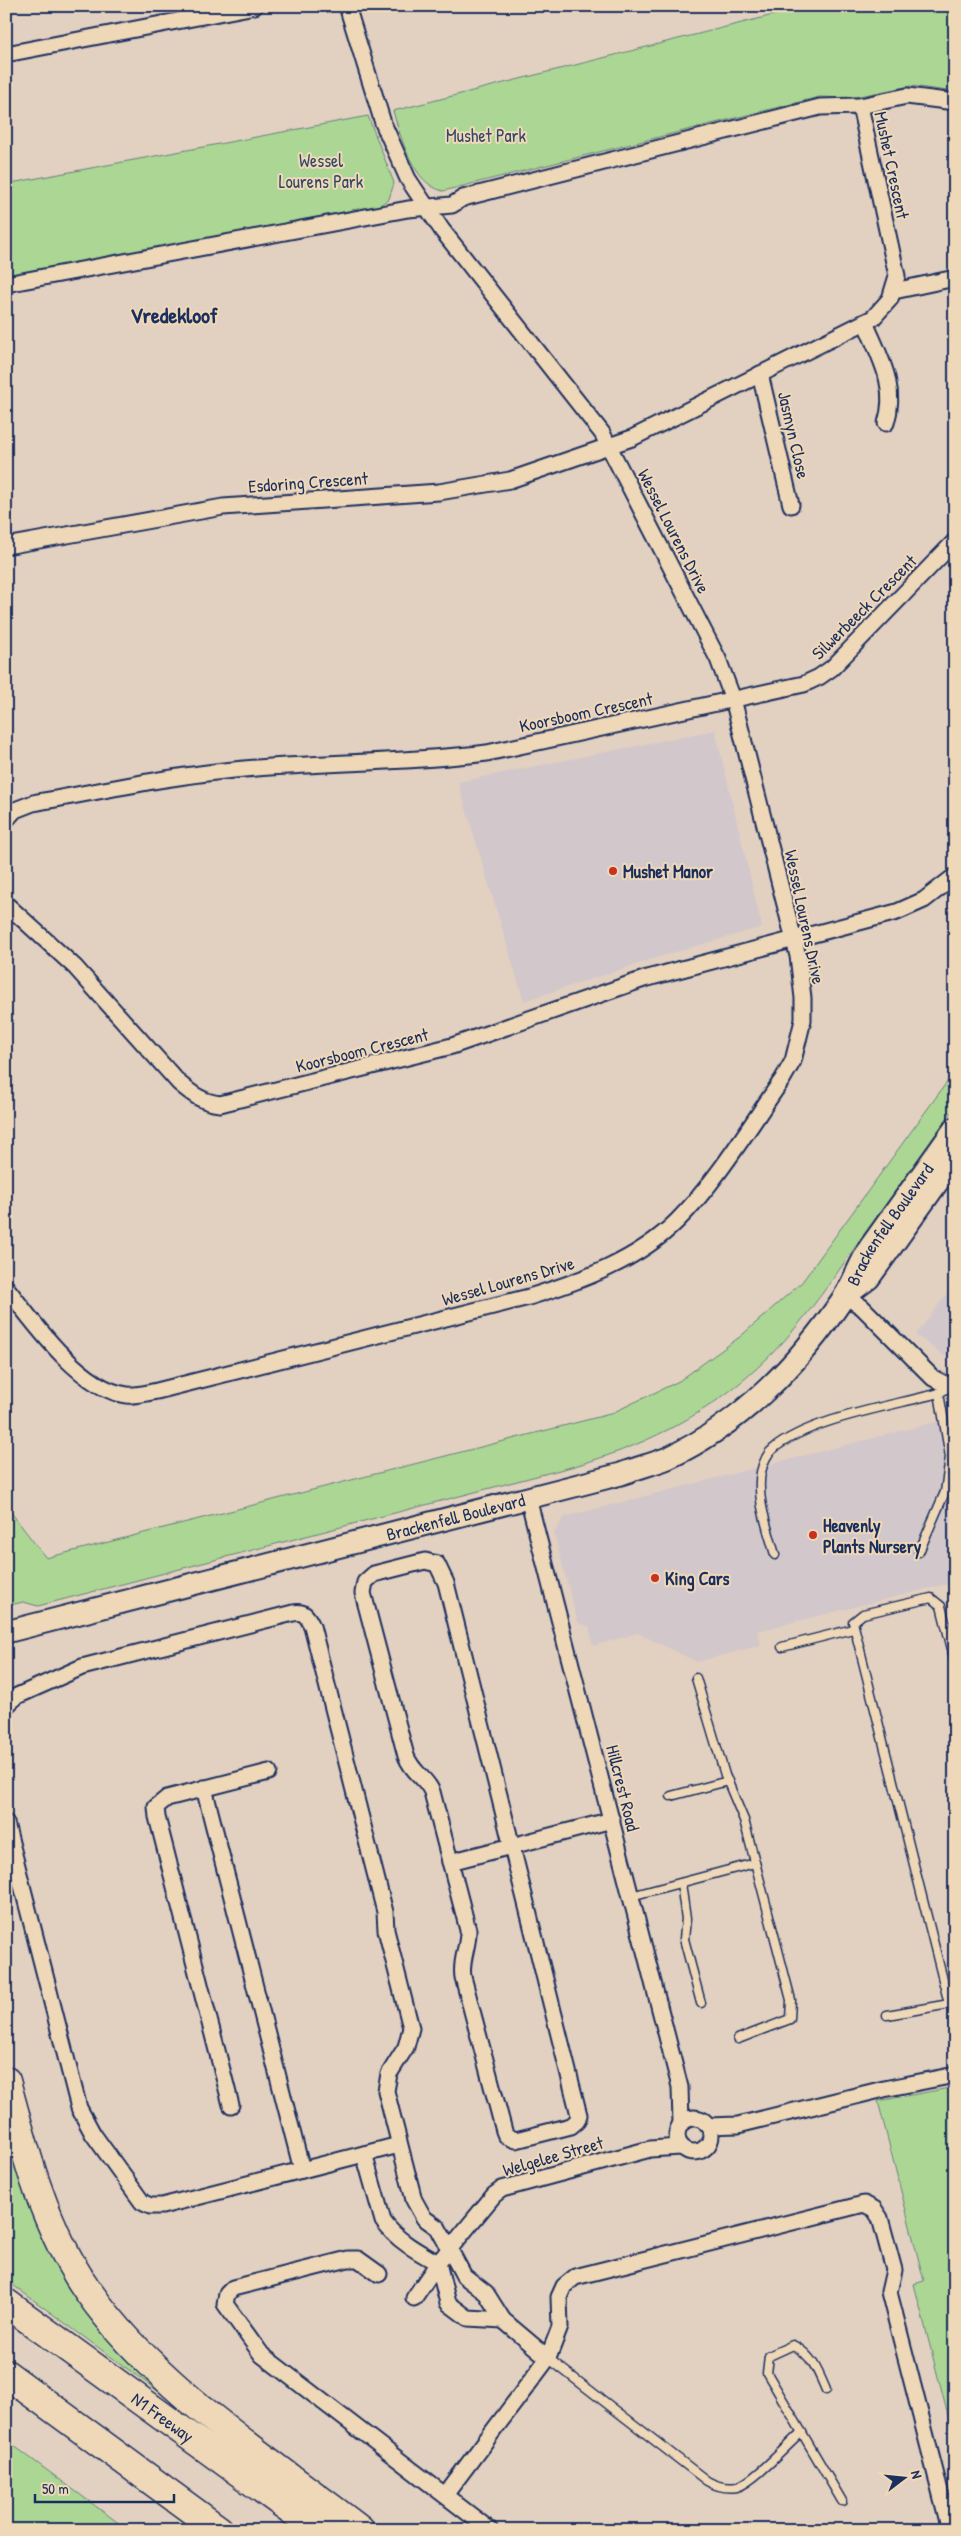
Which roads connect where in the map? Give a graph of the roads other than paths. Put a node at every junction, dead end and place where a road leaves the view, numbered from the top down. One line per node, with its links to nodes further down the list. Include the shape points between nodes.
1 (255, 6): 3 (street)
2 (347, 6): 6 (street, Wessel Lourens Drive, via 390,141)
3 (6, 54)
4 (955, 102): 5 (street, via 907,96)
5 (860, 106): 6 (street, Mushet Crescent, via 820,107 463,198 452,205); 9 (street, Mushet Crescent, via 897,276)
6 (426, 207): 8 (street); 13 (street, Wessel Lourens Drive)
7 (955, 278): 9 (street)
8 (6, 284)
9 (894, 291): 10 (street, via 880,313)
10 (865, 322): 11 (street); 12 (street, via 892,394)
11 (760, 374): 13 (street, via 632,438); 14 (street, Jasmyn Close)
12 (886, 423)
13 (609, 446): 16 (street, Esdoring Crescent, via 510,480 471,488 222,507); 17 (street, Wessel Lourens Drive, via 718,659)
14 (790, 505)
15 (955, 541): 17 (street, Silwerbeeck Crescent, via 819,678)
16 (6, 546)
17 (733, 699): 18 (street, Koorsboom Crescent, via 487,753 202,774 33,803 16,810); 21 (street, Wessel Lourens Drive)
18 (6, 820)
19 (955, 876): 21 (street, via 932,895 906,909)
20 (6, 904): 21 (street, Koorsboom Crescent, via 75,967 179,1083 198,1098 220,1104 452,1046 635,982)
21 (795, 939): 24 (street, Wessel Lourens Drive, via 803,998 802,1020 793,1061 782,1080 697,1199 676,1222 642,1248 583,1279 529,1297 157,1391 129,1395 96,1382 61,1354)
22 (955, 1128): 25 (street, Brackenfell Boulevard, via 857,1266)
23 (955, 1158): 25 (street, Brackenfell Boulevard, via 869,1278)
24 (6, 1287)
25 (845, 1296): 26 (street, via 862,1307 933,1378); 27 (street, Brackenfell Boulevard, via 793,1364 772,1385 700,1440 667,1458 621,1474)
26 (949, 1388): 28 (lane, via 950,1457 945,1492); 29 (lane, via 817,1426 772,1450 761,1474 761,1491)
27 (528, 1498): 31 (street, Brackenfell Boulevard); 40 (street, Hillcrest Road)
28 (919, 1552)
29 (774, 1555)
30 (853, 1628): 32 (lane); 33 (lane, via 855,1619 863,1614 931,1598 941,1606); 48 (lane)
31 (6, 1632)
32 (782, 1647)
33 (955, 1661)
34 (696, 1678): 37 (lane)
35 (6, 1706): 58 (street, via 17,1696 82,1667 293,1613 306,1615 312,1626 386,1912 386,1930 410,2022 409,2042 389,2074 386,2085)
36 (269, 1772): 38 (street)
37 (728, 1781): 39 (lane); 44 (lane, via 744,1820)
38 (204, 1788): 54 (street, via 162,1800 156,1812); 61 (street)
39 (671, 1796)
40 (612, 1820): 42 (street); 46 (street, Hillcrest Road)
41 (6, 1823): 61 (street, via 80,2108 93,2134 139,2199 150,2206 158,2206)
42 (512, 1846): 43 (street); 43 (street, via 579,2115 578,2121 571,2126 516,2140 506,2136 463,1976 468,1930); 43 (street, via 441,1568 425,1560 368,1577 363,1593 406,1756 412,1770 430,1787)
43 (450, 1862)
44 (755, 1863): 45 (lane); 50 (lane, via 791,2000 792,2015 782,2024)
45 (680, 1883): 46 (lane); 47 (lane, via 686,1919 684,1939)
46 (631, 1896): 53 (street, Hillcrest Road)
47 (701, 2003)
48 (952, 2004): 49 (lane)
49 (887, 2015)
50 (738, 2039)
51 (955, 2076): 56 (street, via 884,2089)
52 (6, 2081): 76 (highway, via 27,2158 48,2214 66,2253 114,2325 190,2399)
53 (680, 2087): 55 (street, Hillcrest Road); 57 (street, Hillcrest Road)
54 (230, 2106)
55 (705, 2123): 56 (street); 57 (street, via 690,2118); 59 (street, via 711,2136)
56 (738, 2125): 59 (street)
57 (679, 2134): 59 (street, via 694,2153); 62 (street, Welgelee Street, via 650,2149 502,2189)
58 (399, 2145): 60 (street); 62 (street, via 417,2207 424,2218 438,2228)
59 (708, 2146)
60 (364, 2154): 61 (street); 63 (street, via 383,2222 396,2235)
61 (302, 2170)
62 (450, 2249): 63 (street, Welgelee Street); 67 (street, via 464,2276 486,2293)
63 (438, 2263): 65 (street, Welgelee Street); 67 (street, via 447,2300 468,2318)
64 (380, 2274): 72 (street, via 358,2259 348,2259 233,2288 227,2294 225,2304 262,2355)
65 (414, 2298)
66 (6, 2303): 75 (highway, N1 Freeway)
67 (502, 2320): 68 (street)
68 (548, 2358): 71 (lane, via 714,2485 728,2488 744,2484); 72 (street); 78 (street, via 558,2335 559,2297 564,2286 575,2278 855,2205 869,2206 880,2218 894,2270 889,2292)
69 (6, 2374): 74 (highway)
70 (826, 2390): 71 (lane, via 815,2364 803,2350 793,2345 769,2356 767,2373)
71 (802, 2432): 73 (lane)
72 (445, 2495): 77 (street)
73 (842, 2501)
74 (218, 2530)
75 (318, 2530)
76 (360, 2530)
77 (490, 2530)
78 (950, 2530)

